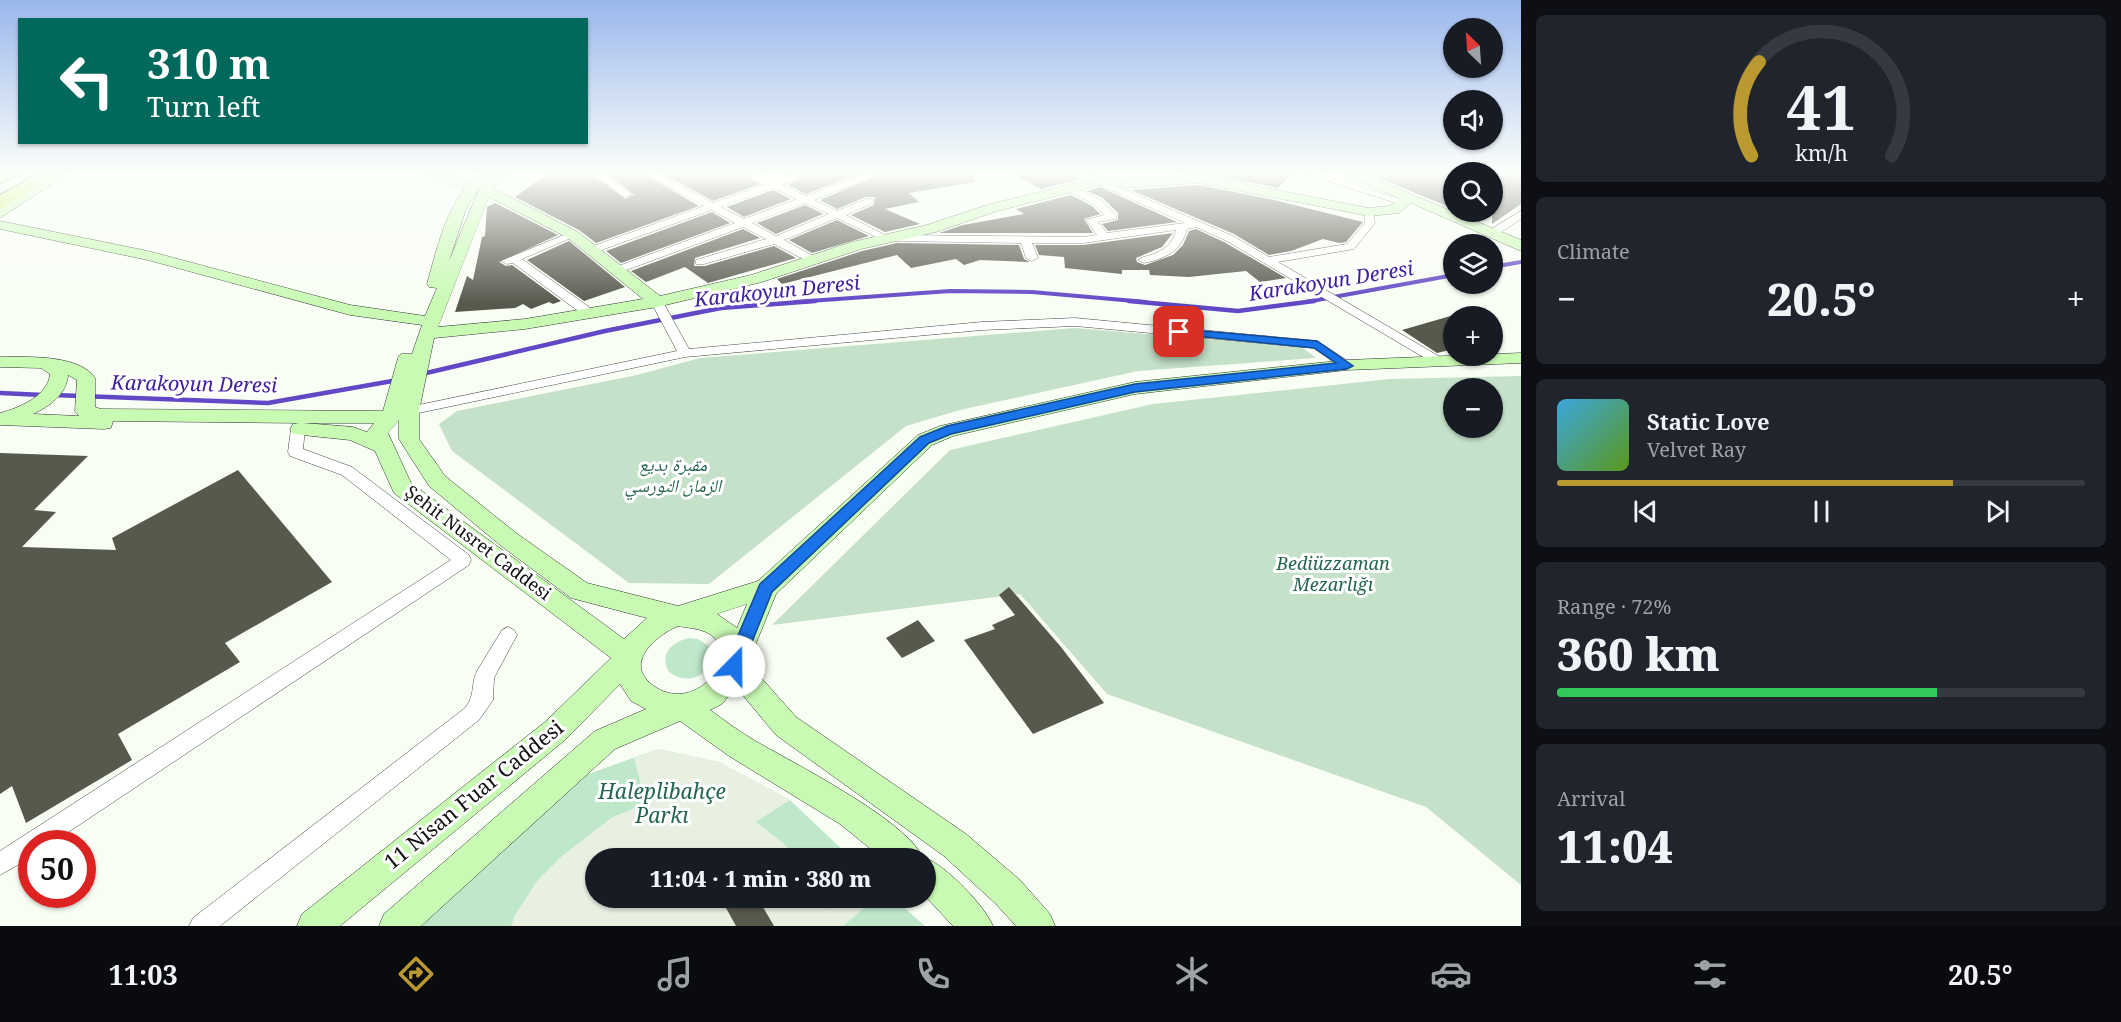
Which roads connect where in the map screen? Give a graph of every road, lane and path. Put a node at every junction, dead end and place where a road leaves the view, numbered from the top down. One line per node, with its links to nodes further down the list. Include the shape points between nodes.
1 (461, 217): 34 (main road, Şehit Nusret Caddesi, via 448,238)
2 (541, 217): 19 (main road)
3 (686, 217): 25 (street)
4 (732, 217): 14 (street)
5 (759, 217): 14 (street)
6 (831, 217): 22 (street)
7 (841, 217): 20 (street)
8 (965, 217): 20 (main road)
9 (1111, 217): 21 (street, via 1091,220)
10 (1183, 217): 15 (street)
11 (1369, 217): 29 (street, via 1370,223 1350,247)
12 (1453, 217): 18 (main road)
13 (1515, 217): 18 (street)
14 (744, 223): 22 (street); 31 (street)
15 (1198, 224): 17 (street); 29 (street)
16 (0, 225): 34 (main road, via 179,263 327,307 393,319)
17 (1182, 227): 21 (street); 28 (street, via 1179,241 1166,254)
18 (1494, 232): 24 (main road)
19 (573, 235): 25 (main road); 33 (street, via 511,259)
20 (892, 238): 23 (street); 27 (main road)
21 (1105, 238): 23 (street)
22 (776, 240): 27 (street); 30 (street)
23 (1026, 240): 26 (street)
24 (1521, 246)
25 (592, 250): 31 (main road)
26 (1032, 258)
27 (813, 260): 32 (main road, via 756,279)
28 (1144, 260)
29 (1270, 260): 37 (street)
30 (700, 262)
31 (617, 270): 32 (main road)
32 (657, 302): 33 (main road); 35 (street)
33 (590, 313): 34 (main road)
34 (421, 334): 41 (main road, Şehit Nusret Caddesi)
35 (685, 353): 40 (street, via 982,326 1075,322 1317,345); 41 (street)
36 (1521, 358): 37 (main road)
37 (1440, 361): 40 (main road)
38 (0, 362): 39 (main road)
39 (46, 364): 41 (main road, via 79,372 86,378 85,411 101,415); 42 (main road, via 59,372 56,388 43,401)
40 (1347, 366): 45 (main road, via 1135,388 947,431 925,440)
41 (401, 408): 44 (main road, Şehit Nusret Caddesi, via 377,432); 46 (main road, Şehit Nusret Caddesi, via 409,439 436,481 508,539 580,591)
42 (2, 419): 43 (main road)
43 (298, 429): 44 (main road, via 353,434); 51 (street, via 295,452 347,471 463,560)
44 (383, 446): 48 (main road, Şehit Nusret Caddesi, via 402,488)
45 (765, 588): 46 (main road); 49 (main road)
46 (678, 616): 48 (main road, via 646,630); 49 (main road, via 708,620 721,628 732,646)
47 (508, 635): 56 (street, via 484,677 483,700 472,714)
48 (629, 657): 50 (main road, via 629,673 648,699); 57 (main road, 11 Nisan Fuar Caddesi, via 555,730)
49 (734, 666): 50 (main road, via 718,692 702,702); 60 (main road, via 786,726 955,845 1008,892)
50 (683, 706): 52 (main road, via 740,747 851,813); 58 (main road, via 605,740)
51 (52, 830)
52 (895, 848)
53 (18, 852): 54 (street)
54 (0, 864)
55 (936, 884): 59 (main road)
56 (201, 926)
57 (314, 926)
58 (396, 926)
59 (976, 926)
60 (1038, 926)

